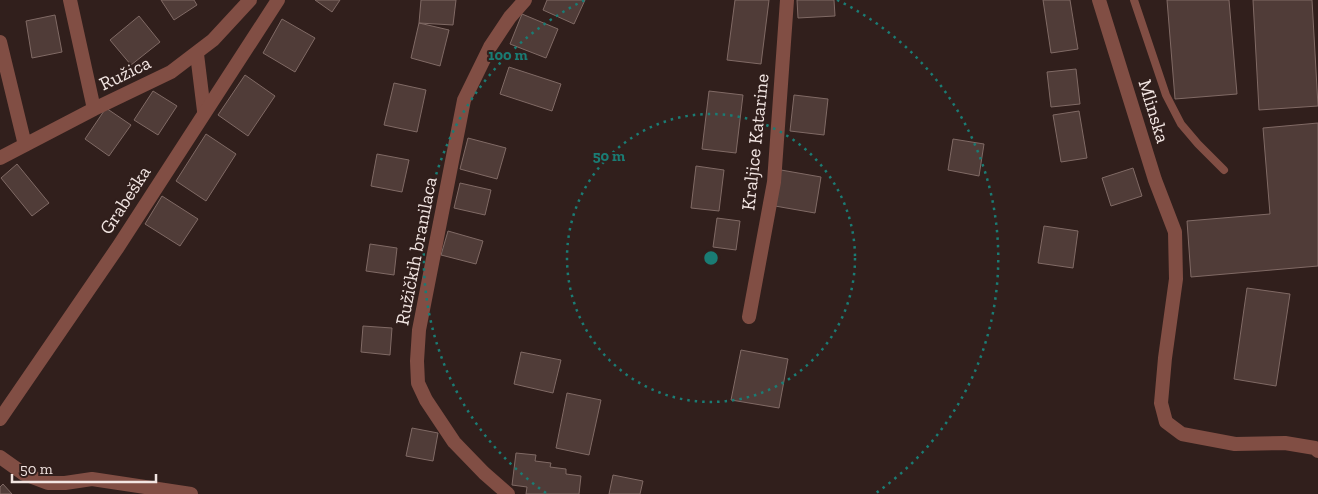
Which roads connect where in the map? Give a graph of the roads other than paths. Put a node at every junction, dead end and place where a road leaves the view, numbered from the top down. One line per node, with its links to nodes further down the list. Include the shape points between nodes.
1 (70, 0): 10 (street)
2 (250, 0): 9 (street, Ružica)
3 (278, 0): 11 (street, Grabeška)
4 (525, 0): 20 (street, Ružičkih branilaca, via 490,47 464,100 419,330 417,361 418,383 454,442)
5 (786, 0): 15 (street, Kraljice Katarine, via 774,182)
6 (1100, 0): 17 (street, Mlinska, via 1175,232 1176,279 1161,403 1166,422 1182,434 1235,444 1285,443)
7 (1134, 0): 14 (lane, via 1166,95 1181,124)
8 (0, 42): 12 (street)
9 (197, 54): 10 (street, Ružica, via 171,72); 11 (street)
10 (94, 109): 12 (street, Ružica)
11 (204, 111): 16 (street, Grabeška, via 118,247)
12 (25, 145): 13 (street, Ružica)
13 (0, 158)
14 (1224, 170)
15 (749, 317)
16 (0, 419)
17 (1318, 451)
18 (0, 456): 19 (street, via 24,474 48,483 92,479)
19 (191, 494)
20 (508, 494)

